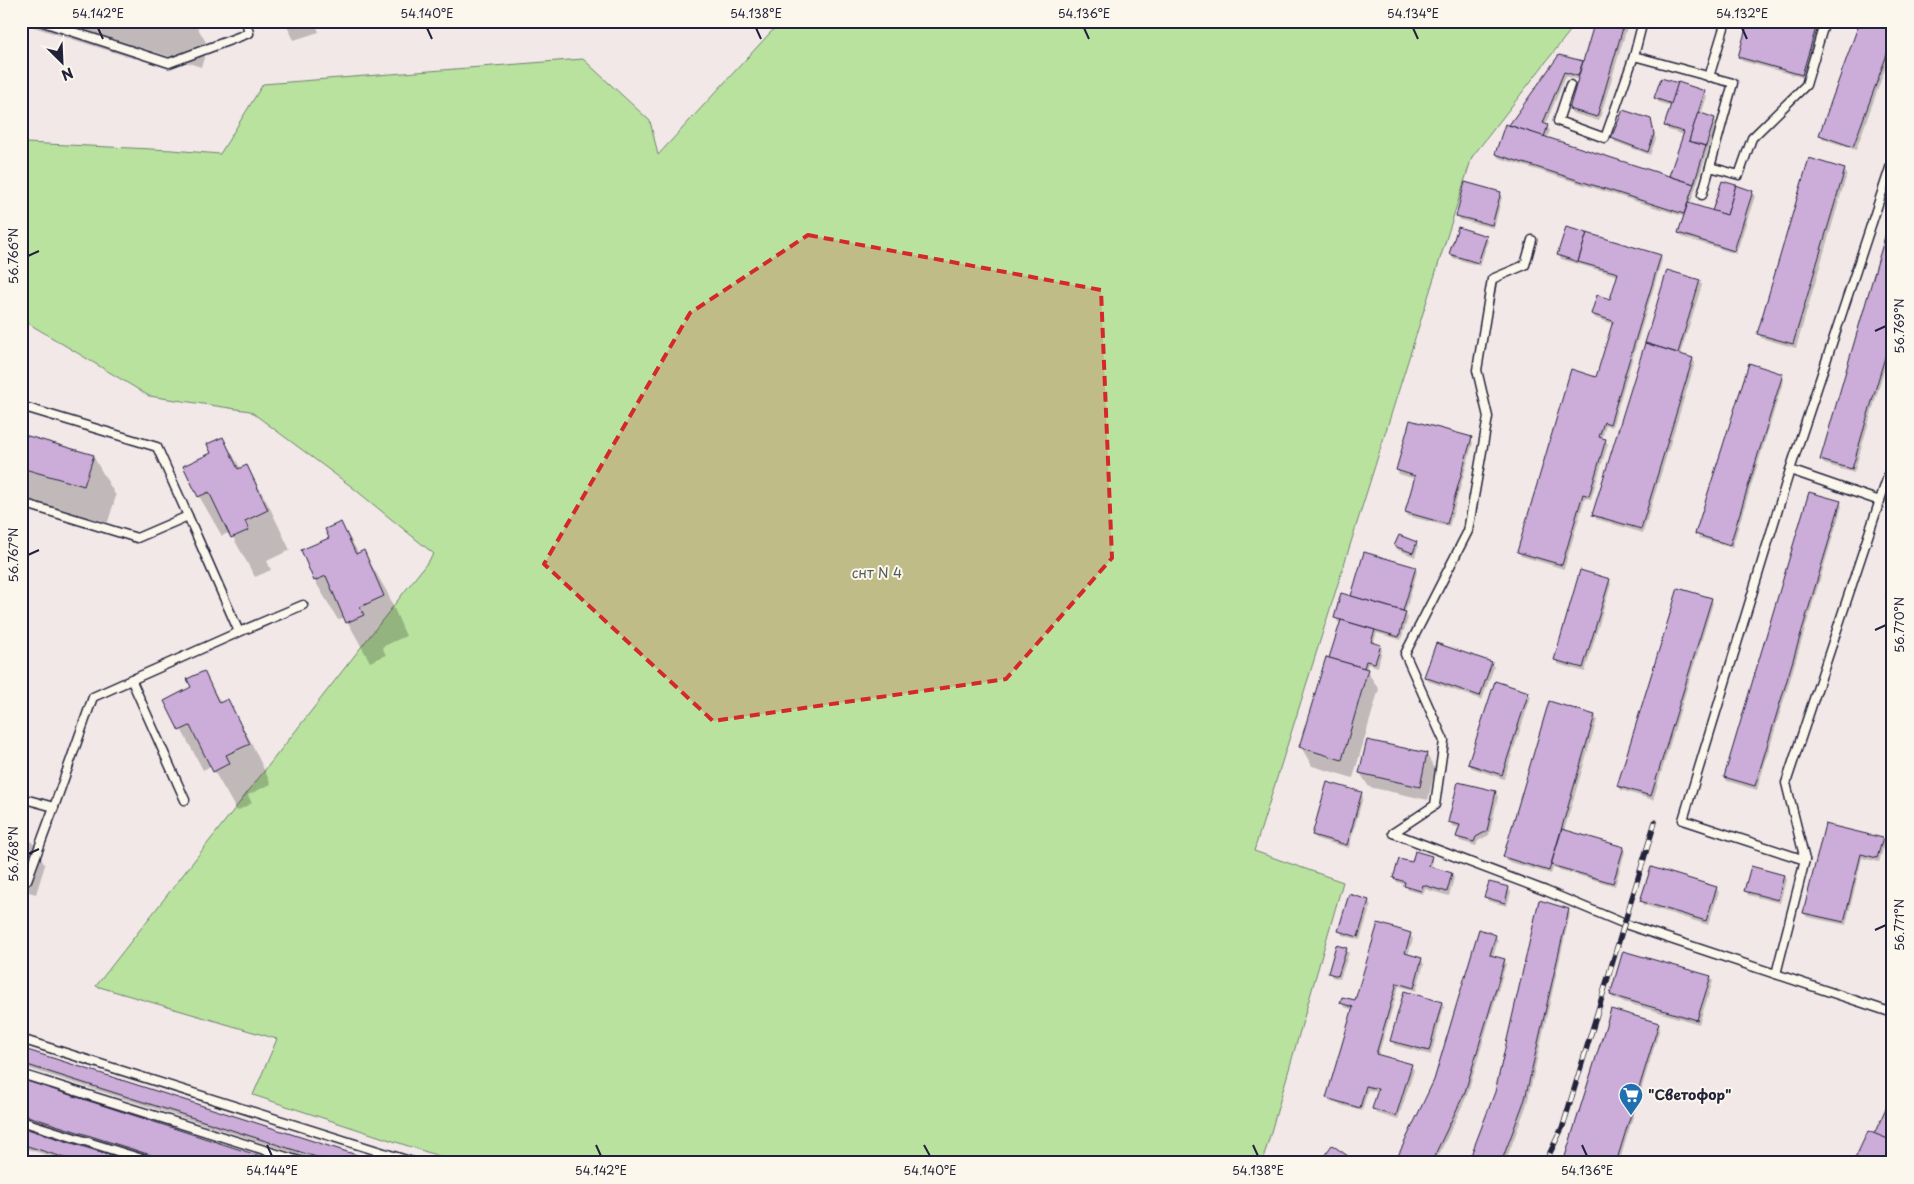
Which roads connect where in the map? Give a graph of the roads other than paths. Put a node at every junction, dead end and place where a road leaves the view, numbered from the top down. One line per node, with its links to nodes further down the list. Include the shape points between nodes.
1 (40, 21): 2 (lane, via 169,63 249,33)
2 (246, 21)
3 (1643, 21): 6 (lane)
4 (1726, 21): 7 (lane)
5 (1825, 21): 10 (lane, via 1806,85 1752,138 1739,175)
6 (1634, 56): 7 (lane); 8 (lane, via 1605,138 1558,121)
7 (1709, 77): 10 (lane, via 1733,83)
8 (1570, 85)
9 (1893, 159): 15 (lane)
10 (1710, 167): 11 (lane)
11 (1702, 195)
12 (1532, 240): 27 (lane, via 1525,265 1492,279 1478,370 1488,417 1468,531 1406,654 1444,741 1436,805 1393,833 1625,924)
13 (21, 406): 17 (lane, via 157,447)
14 (1893, 461): 16 (lane)
15 (1790, 470): 16 (lane); 25 (lane, via 1683,820)
16 (1880, 501): 25 (lane, via 1786,783)
17 (188, 516): 18 (lane, via 137,538 26,504); 20 (lane)
18 (21, 519)
19 (303, 605): 20 (lane)
20 (239, 632): 21 (lane)
21 (131, 680): 23 (lane); 24 (lane, via 93,697)
22 (21, 798): 24 (lane)
23 (185, 800)
24 (54, 807): 26 (lane, via 27,880)
25 (1805, 860): 27 (lane)
26 (21, 885)
27 (1776, 974): 28 (lane)
28 (1893, 1013)
29 (21, 1039): 36 (lane)
30 (21, 1074): 32 (lane)
31 (21, 1121): 33 (lane)
32 (273, 1152): 34 (lane); 35 (lane)
33 (155, 1163)
34 (270, 1163)
35 (306, 1163)
36 (416, 1163)

